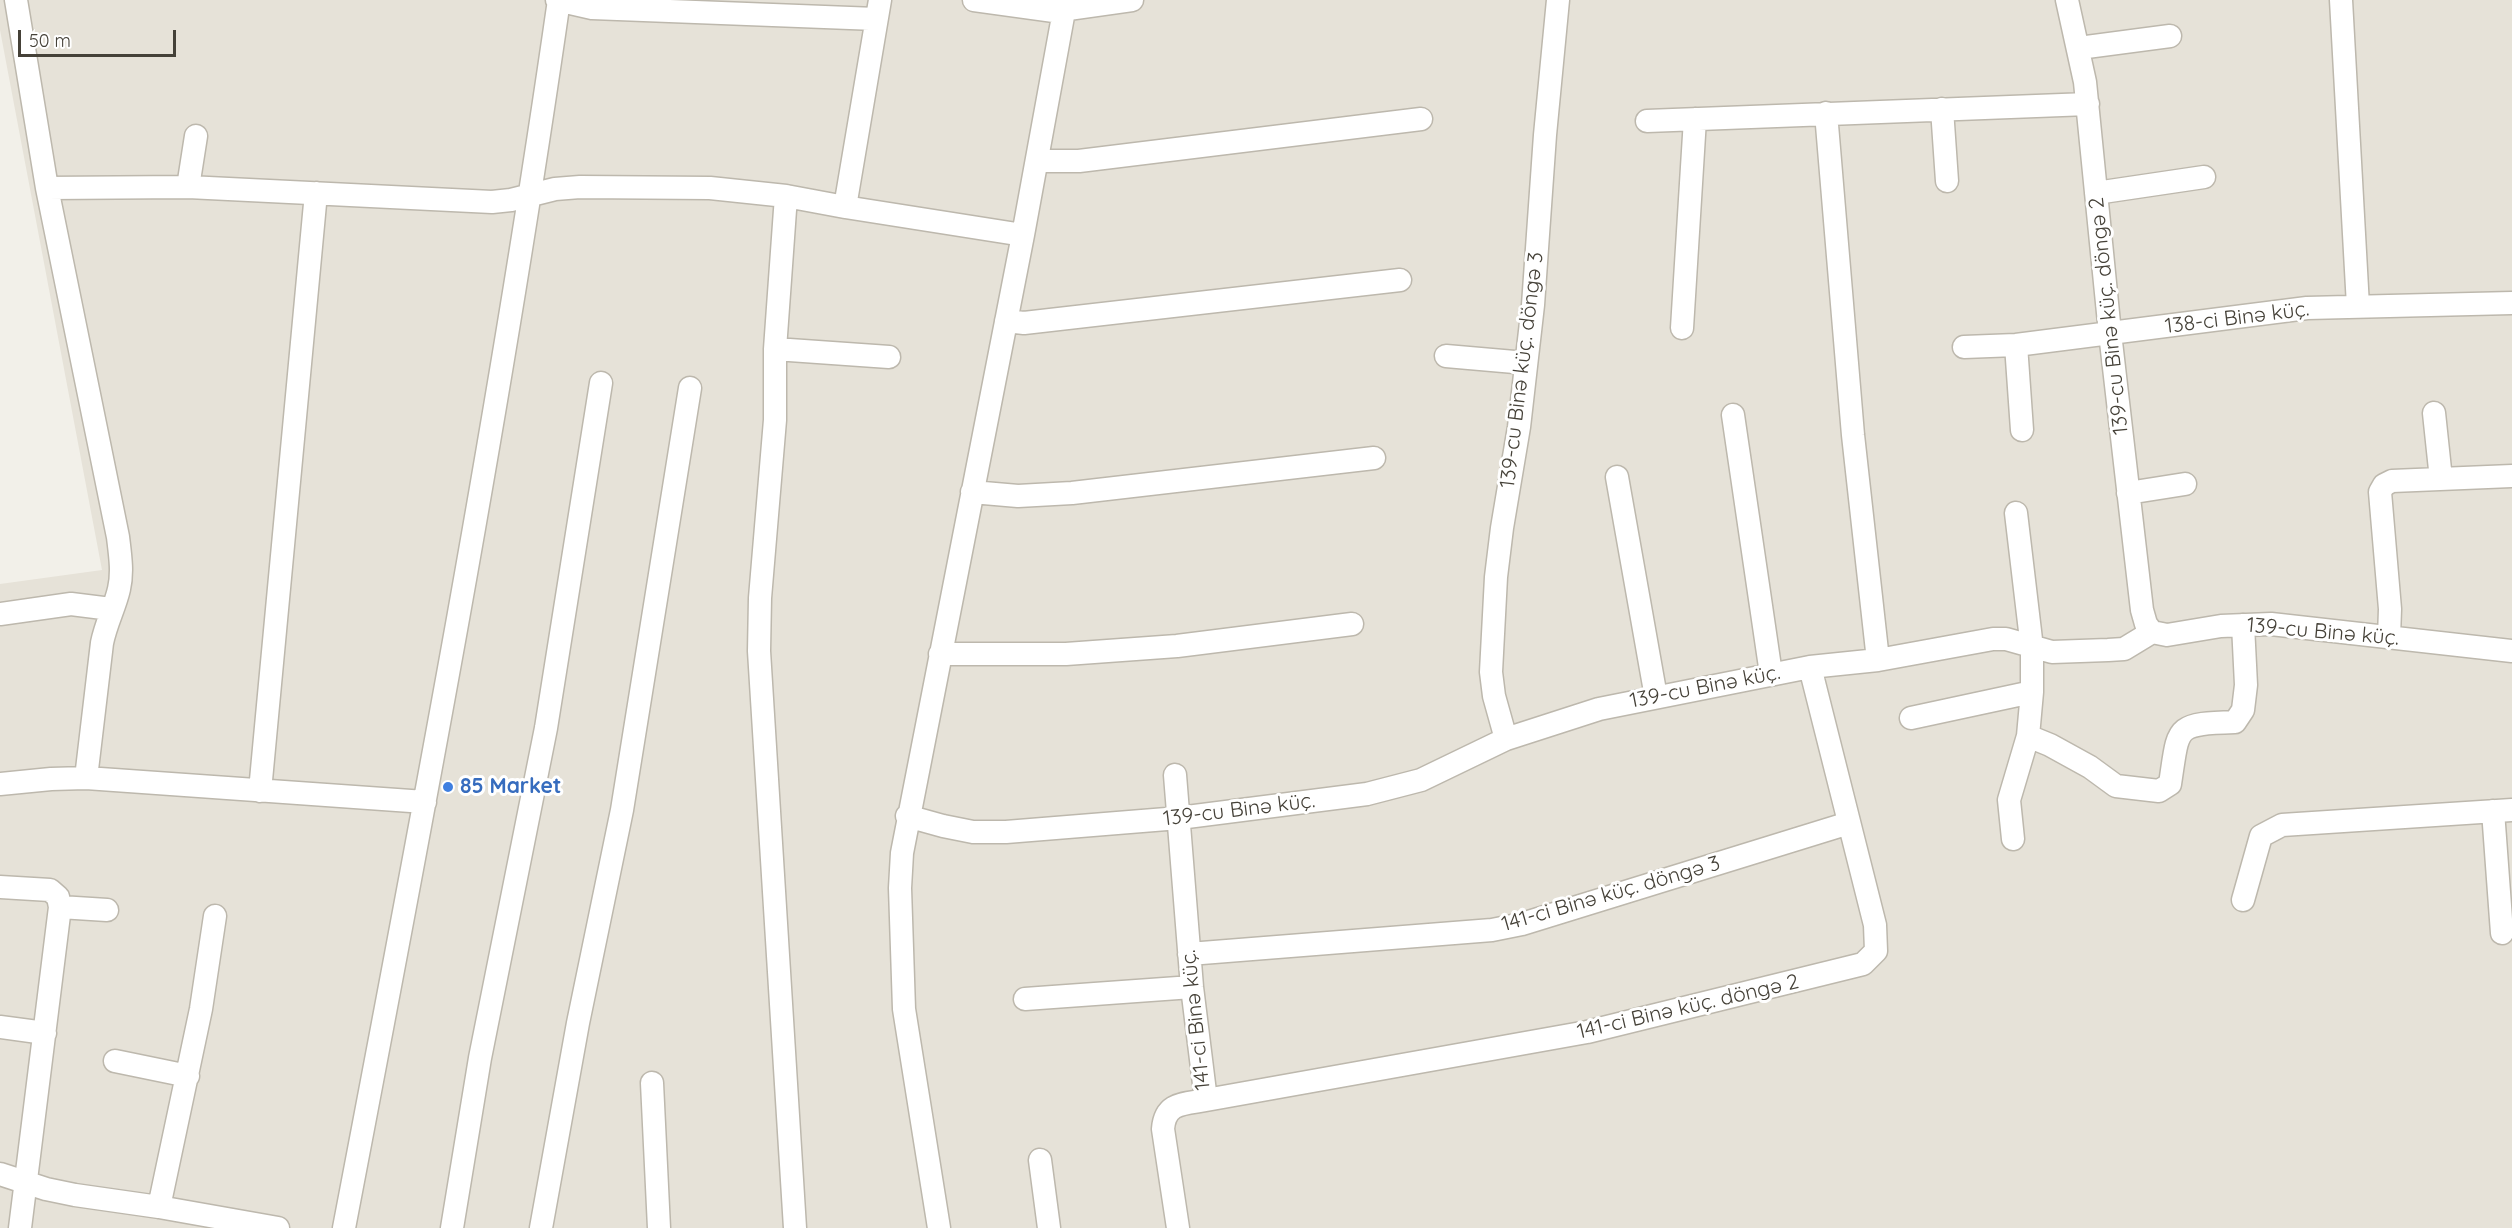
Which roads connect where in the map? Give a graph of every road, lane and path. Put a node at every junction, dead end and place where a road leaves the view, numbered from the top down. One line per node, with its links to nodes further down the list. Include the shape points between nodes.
1 (15, 0): 23 (street)
2 (558, 0): 9 (street, via 592,8); 25 (street)
3 (974, 0): 8 (street, via 1043,10)
4 (1132, 0): 8 (street)
5 (1558, 0): 41 (street, 139-cu Binə küç. döngə 3)
6 (2067, 0): 11 (street, 139-cu Binə küç. döngə 2)
7 (2341, 0): 32 (street)
8 (1066, 5): 19 (street)
9 (878, 10): 28 (street)
10 (2170, 36): 11 (street)
11 (2079, 48): 12 (street, 139-cu Binə küç. döngə 2)
12 (2088, 104): 13 (street); 26 (street, 139-cu Binə küç. döngə 2)
13 (1942, 109): 14 (street); 21 (street)
14 (1826, 113): 16 (street); 64 (street, via 1853,435)
15 (1421, 119): 19 (street, via 1079,161)
16 (1695, 119): 17 (street); 34 (street)
17 (1647, 121)
18 (196, 136): 22 (street)
19 (1037, 162): 29 (street)
20 (2205, 177): 26 (street)
21 (1947, 181)
22 (188, 187): 23 (street); 24 (street)
23 (47, 188): 55 (street, via 118,537 122,568)
24 (315, 193): 25 (street, via 492,202); 75 (street)
25 (531, 193): 27 (street, via 580,187 664,186); 76 (street)
26 (2096, 193): 35 (street, 139-cu Binə küç. döngə 2)
27 (786, 196): 28 (street); 38 (street)
28 (845, 207): 29 (street)
29 (1023, 235): 33 (street)
30 (1400, 280): 33 (street, via 1024,323)
31 (2512, 303): 32 (street, 138-ci Binə küç.)
32 (2358, 306): 35 (street, 138-ci Binə küç., via 2307,308)
33 (1006, 321): 52 (street)
34 (1682, 328)
35 (2110, 333): 36 (street, 138-ci Binə küç.); 53 (street, 139-cu Binə küç. döngə 2)
36 (2016, 345): 37 (street, 138-ci Binə küç.); 46 (street)
37 (1964, 347)
38 (776, 349): 40 (street); 107 (street, via 759,651)
39 (1446, 356): 41 (street)
40 (889, 357)
41 (1526, 363): 71 (street, 139-cu Binə küç. döngə 3, via 1502,528 1492,646 1494,696)
42 (601, 383): 104 (street, via 546,728 480,1058)
43 (690, 388): 105 (street, via 622,810)
44 (2434, 413): 50 (street)
45 (1733, 415): 66 (street)
46 (2022, 430)
47 (1374, 458): 52 (street, via 1072,493 1017,496)
48 (2512, 476): 50 (street)
49 (1617, 477): 68 (street)
50 (2441, 479): 60 (street, via 2392,481 2384,484 2380,492)
51 (2185, 484): 53 (street)
52 (972, 492): 63 (street)
53 (2128, 493): 59 (street, 139-cu Binə küç. döngə 2, via 2142,610)
54 (2016, 513): 61 (street)
55 (111, 609): 56 (street, via 71,604); 73 (street, via 102,643)
56 (0, 614)
57 (1352, 624): 63 (street, via 1177,646 1066,654)
58 (2243, 625): 59 (street, 139-cu Binə küç., via 2167,635); 60 (street, 139-cu Binə küç., via 2271,624); 70 (street, via 2243,710 2235,723 2197,723 2184,729 2177,740 2170,784 2160,791 2116,786 2090,767)
59 (2152, 632): 61 (street, 139-cu Binə küç., via 2124,648 2052,652)
60 (2389, 637): 62 (street, 139-cu Binə küç.)
61 (2032, 648): 64 (street, 139-cu Binə küç., via 1993,639); 67 (street)
62 (2512, 651)
63 (940, 654): 78 (street)
64 (1878, 660): 65 (street, 139-cu Binə küç.)
65 (1810, 667): 66 (street, 139-cu Binə küç.); 80 (street, 141-ci Binə küç. döngə 2)
66 (1771, 674): 68 (street, 139-cu Binə küç.)
67 (2032, 692): 69 (street); 70 (street)
68 (1656, 697): 71 (street, 139-cu Binə küç., via 1568,718)
69 (1911, 718)
70 (2028, 736): 81 (street, via 2009,800)
71 (1506, 739): 79 (street, 139-cu Binə küç., via 1421,780 1393,789)
72 (1175, 775): 79 (street, 141-ci Binə küç.)
73 (86, 778): 74 (street); 75 (street)
74 (0, 784)
75 (260, 791): 76 (street)
76 (425, 802): 103 (street)
77 (2502, 810): 83 (street, via 2282,825 2260,836); 87 (street)
78 (907, 816): 79 (street, 139-cu Binə küç., via 973,832); 108 (street, via 900,888 904,1009)
79 (1179, 818): 88 (street, 141-ci Binə küç.)
80 (1849, 823): 88 (street, 141-ci Binə küç. döngə 3, via 1502,928); 96 (street, 141-ci Binə küç. döngə 2, via 1875,925 1876,951 1863,964 1587,1032)
81 (2013, 839)
82 (0, 887): 84 (street, via 50,890 58,897)
83 (2244, 900)
84 (60, 907): 85 (street); 92 (street)
85 (107, 910)
86 (214, 916): 94 (street)
87 (2502, 933)
88 (1189, 954): 89 (street, 141-ci Binə küç.)
89 (1192, 987): 90 (street); 96 (street, 141-ci Binə küç.)
90 (1025, 999)
91 (0, 1027): 92 (street)
92 (45, 1034): 99 (street)
93 (115, 1061): 94 (street)
94 (188, 1076): 100 (street)
95 (652, 1083): 106 (street)
96 (1206, 1100): 110 (street, 141-ci Binə küç., via 1174,1106 1164,1118)
97 (1040, 1160): 109 (street)
98 (0, 1174): 99 (street)
99 (27, 1182): 100 (street, via 75,1195); 101 (street)
100 (159, 1207): 102 (street)
101 (20, 1228)
102 (278, 1228)
103 (344, 1228)
104 (452, 1228)
105 (541, 1228)
106 (659, 1228)
107 (795, 1228)
108 (939, 1228)
109 (1049, 1228)
110 (1178, 1228)

